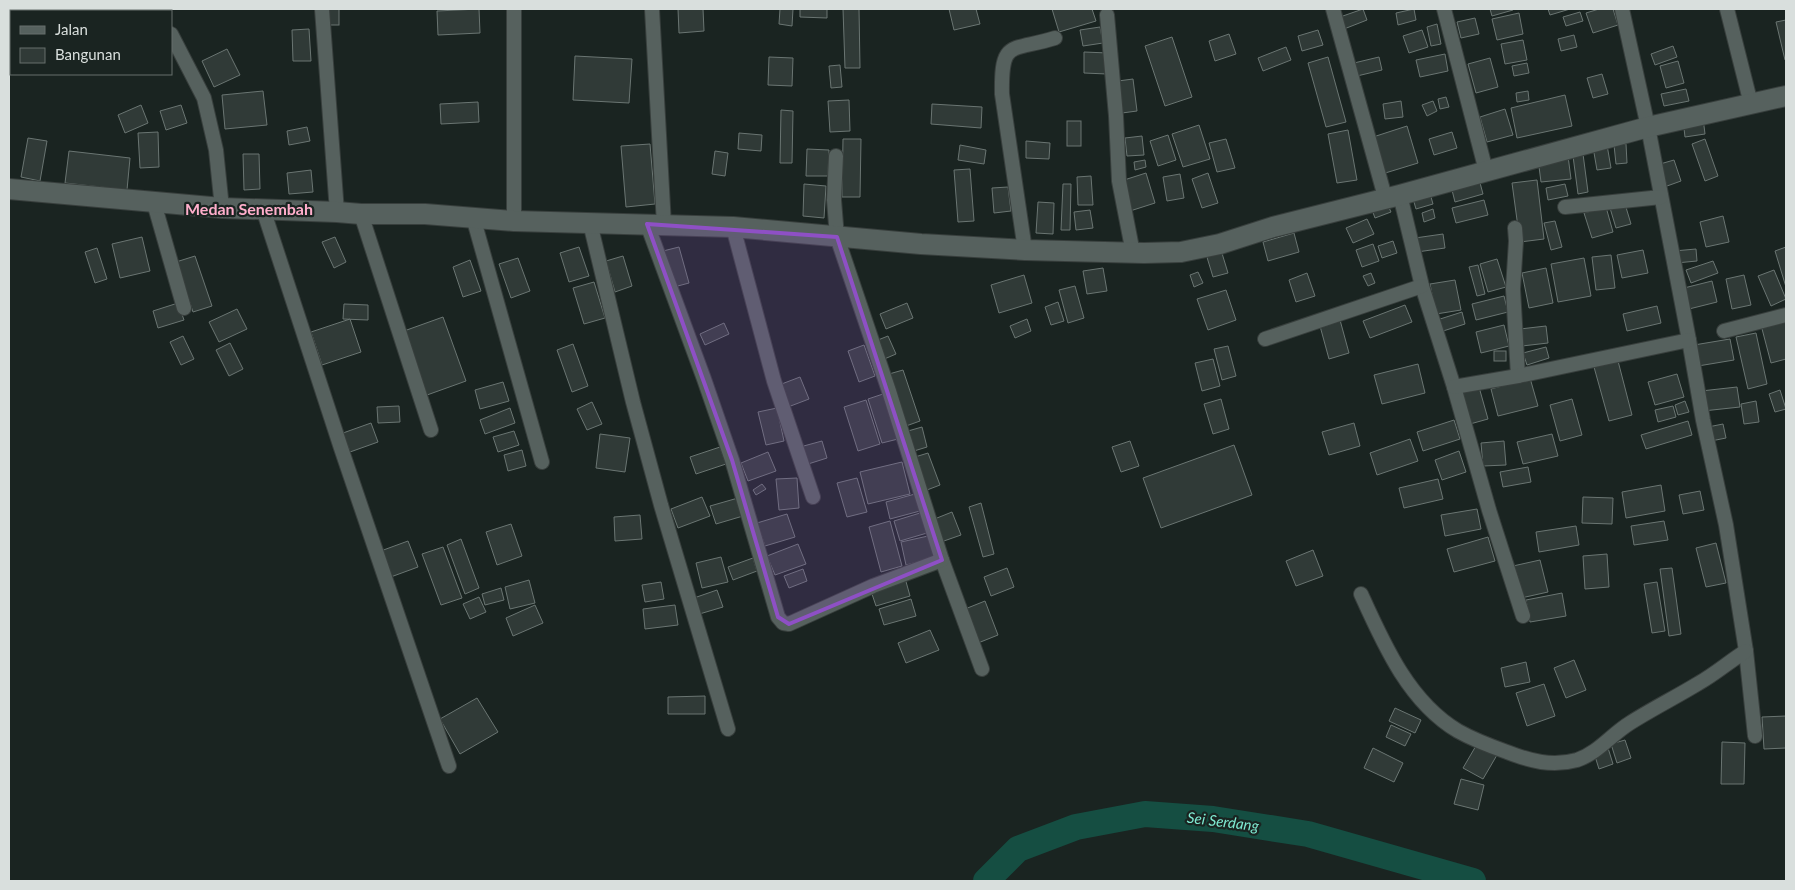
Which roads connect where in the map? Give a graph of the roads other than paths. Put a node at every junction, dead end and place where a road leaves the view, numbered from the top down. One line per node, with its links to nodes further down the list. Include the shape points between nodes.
1 (322, 9): 23 (street)
2 (514, 9): 26 (street)
3 (652, 9): 28 (street)
4 (1332, 9): 17 (street)
5 (1444, 9): 15 (street)
6 (1622, 9): 13 (street)
7 (1727, 9): 12 (street)
8 (1107, 15): 33 (street, via 1119,181)
9 (172, 36): 21 (street, via 204,98 216,150)
10 (1055, 38): 32 (street, via 1022,45 1006,53 1001,70)
11 (1786, 96): 12 (main road)
12 (1751, 104): 13 (main road)
13 (1648, 127): 15 (main road); 18 (street)
14 (836, 156): 31 (street, via 834,200)
15 (1486, 171): 17 (main road)
16 (9, 189): 19 (main road)
17 (1392, 196): 33 (main road, via 1220,244 1181,252); 34 (street)
18 (1661, 197): 20 (street); 39 (street)
19 (154, 203): 21 (main road); 35 (street)
20 (1565, 207)
21 (222, 208): 22 (main road)
22 (264, 209): 23 (main road); 52 (street)
23 (337, 212): 24 (main road)
24 (361, 214): 25 (main road); 42 (street)
25 (473, 217): 26 (main road); 43 (street)
26 (514, 221): 27 (main road)
27 (590, 223): 28 (main road); 50 (street, via 658,496)
28 (656, 225): 29 (main road); 45 (street, via 732,460 778,617 783,623 789,624 873,586)
29 (732, 227): 31 (main road); 44 (street, via 774,381)
30 (1515, 228): 40 (street)
31 (837, 237): 32 (main road); 45 (street)
32 (1025, 250): 33 (main road)
33 (1133, 253)
34 (1422, 286): 38 (street); 41 (street)
35 (184, 308)
36 (1786, 315): 37 (street)
37 (1724, 331)
38 (1265, 339)
39 (1689, 340): 40 (street); 48 (street, via 1726,525)
40 (1518, 376): 41 (street)
41 (1454, 387): 47 (street)
42 (431, 430)
43 (542, 462)
44 (813, 497)
45 (942, 560): 49 (street)
46 (1361, 594): 48 (street, via 1395,663 1419,698 1434,713 1474,740 1547,764 1586,756 1629,724)
47 (1523, 616)
48 (1746, 651): 51 (street)
49 (982, 669)
50 (728, 729)
51 (1755, 736)
52 (449, 766)

